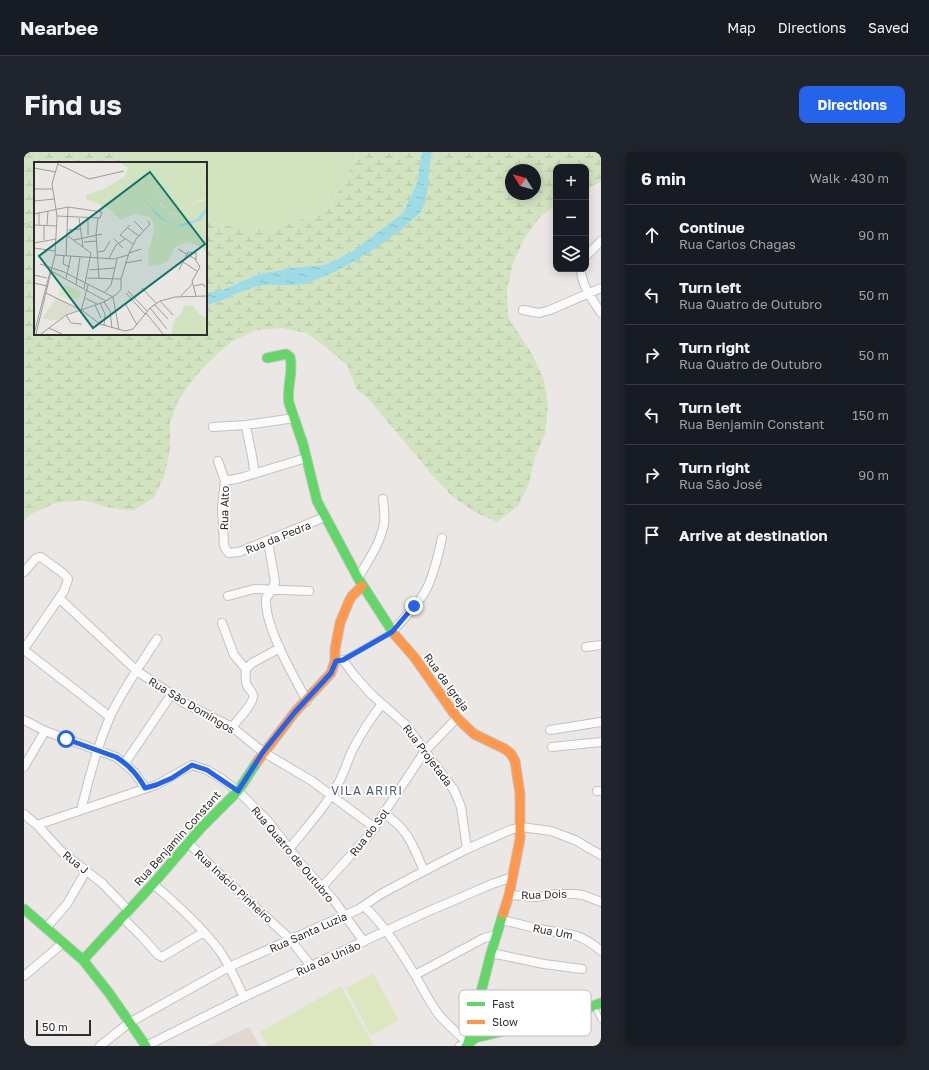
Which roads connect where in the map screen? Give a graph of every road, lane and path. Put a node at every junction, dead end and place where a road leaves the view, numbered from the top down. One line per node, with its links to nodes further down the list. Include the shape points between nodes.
1 (34, 221): 2 (path)
2 (24, 224)
3 (601, 240): 4 (street)
4 (589, 253)
5 (582, 272): 7 (street)
6 (601, 288): 7 (street)
7 (589, 293): 8 (street, via 539,313); 9 (street)
8 (523, 310)
9 (601, 313)
10 (267, 358): 11 (street, Rua da Igreja, via 286,354 290,357 288,397)
11 (295, 418): 12 (street); 14 (street, Rua da Igreja)
12 (246, 425): 13 (street); 16 (street)
13 (213, 427)
14 (306, 458): 16 (street); 19 (street, Rua da Igreja, via 312,484)
15 (218, 461): 17 (street, Rua Alto)
16 (254, 474): 17 (street)
17 (225, 482): 22 (street, Rua Alto, via 222,507 224,546)
18 (383, 499): 24 (street, via 384,524 381,537)
19 (325, 517): 21 (street, Rua da Pedra); 24 (street, Rua da Igreja)
20 (442, 538): 31 (street, via 434,572 426,589)
21 (268, 541): 22 (street, Rua da Pedra); 26 (street, via 275,577)
22 (229, 553)
23 (24, 572): 29 (street, via 36,558 41,557 64,574 68,579)
24 (358, 578): 25 (street, Rua da Igreja)
25 (362, 586): 31 (street, Rua da Igreja); 37 (street, Rua Benjamin Constant, via 349,601 340,623 335,649)
26 (272, 590): 27 (street); 28 (street, via 254,589); 35 (street, via 266,598 267,615)
27 (309, 592)
28 (228, 596)
29 (59, 598): 36 (street); 39 (street, Rua São Domingos)
30 (222, 622): 38 (street, via 234,655)
31 (392, 632): 37 (lane); 44 (street, Rua da Igreja, via 415,658)
32 (157, 638): 39 (street)
33 (601, 645): 34 (street)
34 (586, 647)
35 (280, 648): 38 (street); 41 (street)
36 (24, 649): 43 (street)
37 (339, 661): 41 (street, Rua Benjamin Constant); 42 (street, Rua Projetada)
38 (246, 669): 47 (street, via 247,686 254,698)
39 (137, 671): 40 (street, Rua São Domingos); 43 (street)
40 (171, 695): 47 (street, Rua São Domingos); 55 (street)
41 (307, 701): 54 (street, Rua Benjamin Constant)
42 (382, 704): 53 (street, Rua Projetada, via 405,724); 59 (street, via 361,734)
43 (110, 717): 52 (street)
44 (457, 718): 53 (street, Rua do Sol); 64 (street, Rua da Igreja, via 474,734 511,754 515,761 520,794)
45 (24, 720): 49 (street)
46 (601, 722): 48 (street)
47 (232, 727): 54 (street, Rua São Domingos)
48 (550, 730)
49 (45, 731): 52 (street); 56 (street)
50 (601, 742): 51 (street)
51 (552, 747)
52 (97, 750): 55 (street); 60 (street)
53 (425, 751): 62 (street, Rua do Sol); 68 (street, Rua Projetada, via 459,800)
54 (263, 752): 58 (street, Rua Benjamin Constant); 59 (street, Rua São Domingos, via 295,770)
55 (124, 763): 57 (street, via 139,777)
56 (24, 767)
57 (145, 788): 58 (street, Rua Quatro de Outubro, via 172,778 192,765 207,770); 60 (street, Rua Quatro de Outubro)
58 (238, 791): 66 (street, Rua Benjamin Constant); 67 (street, Rua Quatro de Outubro, via 268,821)
59 (331, 796): 65 (street, Rua São Domingos); 67 (street)
60 (81, 810): 63 (street, Rua Quatro de Outubro)
61 (24, 814): 63 (street, Rua J)
62 (384, 814): 65 (street, Rua do Sol); 70 (street, via 397,822 404,831)
63 (37, 826): 71 (street, Rua J, via 63,853)
64 (521, 827): 68 (street, Rua Santa Luzia); 69 (street, via 563,835); 72 (street, Rua da Igreja)
65 (375, 828): 74 (street, Rua do Sol)
66 (188, 842): 73 (street, Rua Benjamin Constant); 87 (street, Rua Inácio Pinheiro)
67 (290, 849): 74 (street, Rua Quatro de Outubro)
68 (467, 849): 70 (street, Rua Santa Luzia)
69 (601, 854)
70 (424, 870): 77 (street, Rua Santa Luzia)
71 (86, 871): 79 (street, Rua J, via 102,883); 83 (street, via 67,904)
72 (513, 877): 75 (street, Rua da Igreja); 85 (street, Rua da União, via 457,898)
73 (153, 884): 79 (street, Rua Benjamin Constant); 84 (street)
74 (322, 887): 80 (street, Rua Quatro de Outubro)
75 (510, 895): 76 (street, Rua Dois, via 536,897 574,894); 82 (street, Rua da Igreja)
76 (601, 902)
77 (364, 906): 80 (street, Rua Santa Luzia); 85 (street)
78 (24, 909): 83 (street)
79 (128, 910): 81 (street, Rua Benjamin Constant)
80 (344, 915): 87 (street, Rua Santa Luzia); 89 (street, Rua Quatro de Outubro)
81 (122, 917): 84 (street, via 162,957); 92 (street, Rua Benjamin Constant)
82 (502, 920): 86 (street, Rua da Igreja); 90 (street, Rua Um, via 570,933 588,941)
83 (46, 928): 88 (street)
84 (204, 932): 94 (street)
85 (387, 932): 89 (street, Rua da União); 97 (street)
86 (496, 935): 91 (street, Rua da Igreja); 97 (street, via 484,938)
87 (290, 939): 93 (street, Rua Inácio Pinheiro); 94 (street, Rua Santa Luzia)
88 (63, 942): 92 (street); 96 (street)
89 (364, 942): 93 (street, Rua da União)
90 (601, 951)
91 (491, 953): 95 (street); 98 (street, Rua da Igreja)
92 (83, 960): 102 (street)
93 (311, 966): 99 (street, Rua da União)
94 (229, 967): 99 (street); 102 (street, Rua Santa Luzia)
95 (582, 969)
96 (24, 976)
97 (415, 976): 104 (street, via 430,1003)
98 (481, 990)
99 (244, 997): 106 (street, Rua da União)
100 (598, 1004): 101 (lane)
101 (601, 1020)
102 (129, 1023): 105 (street, Rua Santa Luzia); 106 (street)
103 (480, 1036): 104 (street)
104 (465, 1045)
105 (100, 1046)
106 (146, 1046)

